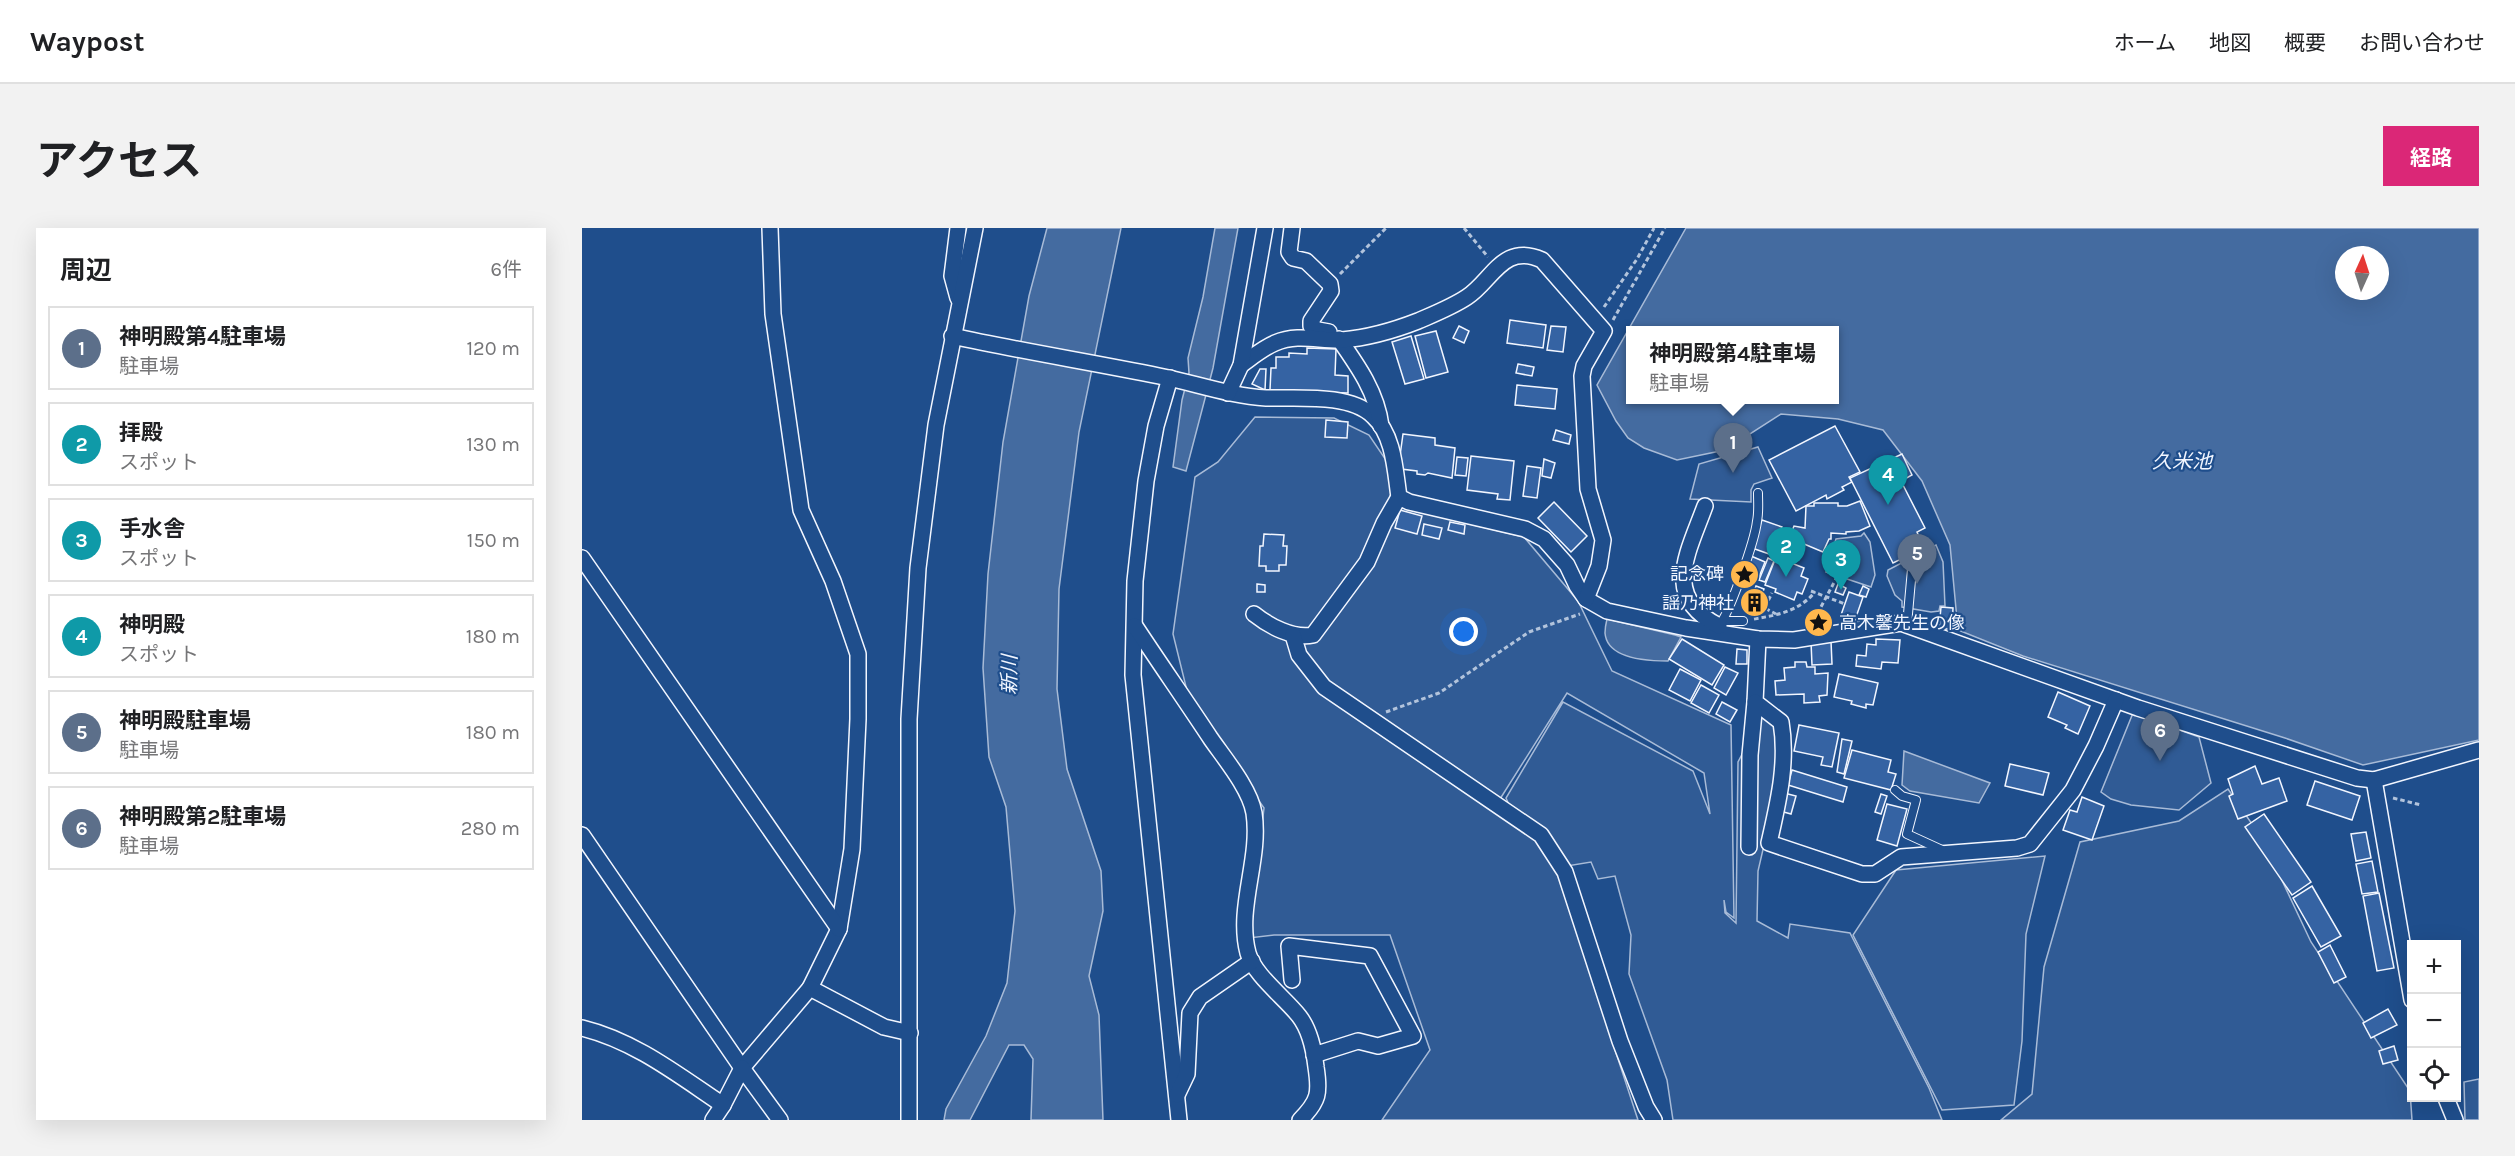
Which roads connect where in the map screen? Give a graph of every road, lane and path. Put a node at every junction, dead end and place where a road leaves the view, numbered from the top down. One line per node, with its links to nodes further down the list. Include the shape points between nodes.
1 (770, 228): 53 (street, via 772,314 801,510 833,581 858,654 855,808)
2 (958, 228): 12 (street, via 952,276)
3 (975, 228): 12 (street)
4 (1265, 228): 17 (street)
5 (1292, 228): 11 (street, via 1289,252 1293,258 1306,261)
6 (1386, 228): 11 (path)
7 (1464, 228): 10 (path)
8 (1654, 228): 13 (path, via 1607,306)
9 (1665, 228): 14 (path)
10 (1496, 267): 13 (street, via 1520,256 1542,260); 16 (street, via 1469,296 1455,304 1416,321)
11 (1330, 284): 16 (street, via 1331,291 1311,326 1331,332)
12 (959, 301): 15 (street)
13 (1588, 314): 14 (street)
14 (1604, 331): 29 (street, via 1582,376 1588,489 1603,540 1599,566)
15 (959, 338): 18 (street); 59 (street, via 936,425 918,568 910,696)
16 (1340, 340): 17 (street, via 1286,339 1273,343); 20 (street, via 1371,388)
17 (1241, 365): 19 (street)
18 (1169, 378): 19 (street); 38 (street, via 1146,481 1135,581)
19 (1228, 393): 20 (street, via 1345,401 1374,416)
20 (1382, 429): 22 (street, via 1392,452)
21 (1758, 493): 39 (lane, via 1755,530)
22 (1399, 497): 29 (street, via 1525,530 1544,539 1567,565); 40 (street, via 1352,585 1313,635)
23 (1706, 506): 39 (street, via 1688,553 1684,589 1690,605)
24 (582, 558): 53 (street)
25 (1912, 568): 37 (lane)
26 (1837, 577): 28 (path)
27 (1769, 595): 32 (path)
28 (1827, 597): 30 (path); 35 (path, via 1813,591 1806,603); 42 (path)
29 (1586, 599): 39 (street, via 1607,611 1632,618)
30 (1845, 604)
31 (1759, 605): 32 (path)
32 (1765, 607): 35 (path)
33 (1254, 614): 40 (street)
34 (1580, 614): 45 (path, via 1529,632 1438,693)
35 (1777, 614): 36 (path)
36 (1743, 621): 39 (lane)
37 (1907, 625): 42 (street, via 1891,623); 43 (street)
38 (1136, 626): 54 (street, via 1238,777 1254,811 1253,868 1245,912 1248,955); 62 (street, via 1133,675)
39 (1718, 626): 41 (street)
40 (1293, 635): 45 (street, via 1299,655 1324,687)
41 (1758, 639): 42 (street); 44 (street)
42 (1803, 639)
43 (2116, 700): 47 (street); 52 (street, via 2073,790 2030,844)
44 (1755, 702): 51 (street); 52 (street, via 1781,723 1784,739 1781,791 1769,843 1869,875 1901,856)
45 (1368, 718): 69 (street, via 1541,835 1565,872 1620,1041)
46 (2479, 750): 47 (street, via 2432,762)
47 (2375, 787): 49 (path); 57 (street)
48 (1895, 790): 52 (lane, via 1916,800 1907,834)
49 (2421, 805)
50 (582, 835): 61 (street)
51 (1749, 847)
52 (1949, 853)
53 (839, 929): 56 (street)
54 (1252, 961): 60 (street, via 1301,1018); 62 (street, via 1200,997 1190,1013 1187,1074)
55 (1292, 980): 60 (street, via 1289,946 1370,956 1413,1036 1378,1046 1358,1041)
56 (810, 988): 59 (street, via 884,1026); 61 (street)
57 (2411, 994)
58 (582, 1028): 64 (street, via 607,1034 642,1051)
59 (910, 1033): 66 (street)
60 (1314, 1055): 68 (street, via 1320,1090 1313,1107)
61 (742, 1068): 64 (street); 65 (street)
62 (1177, 1095): 67 (street)
63 (2448, 1102): 70 (street)
64 (720, 1114)
65 (780, 1120)
66 (909, 1120)
67 (1179, 1120)
68 (1300, 1120)
69 (1654, 1120)
70 (2455, 1120)

